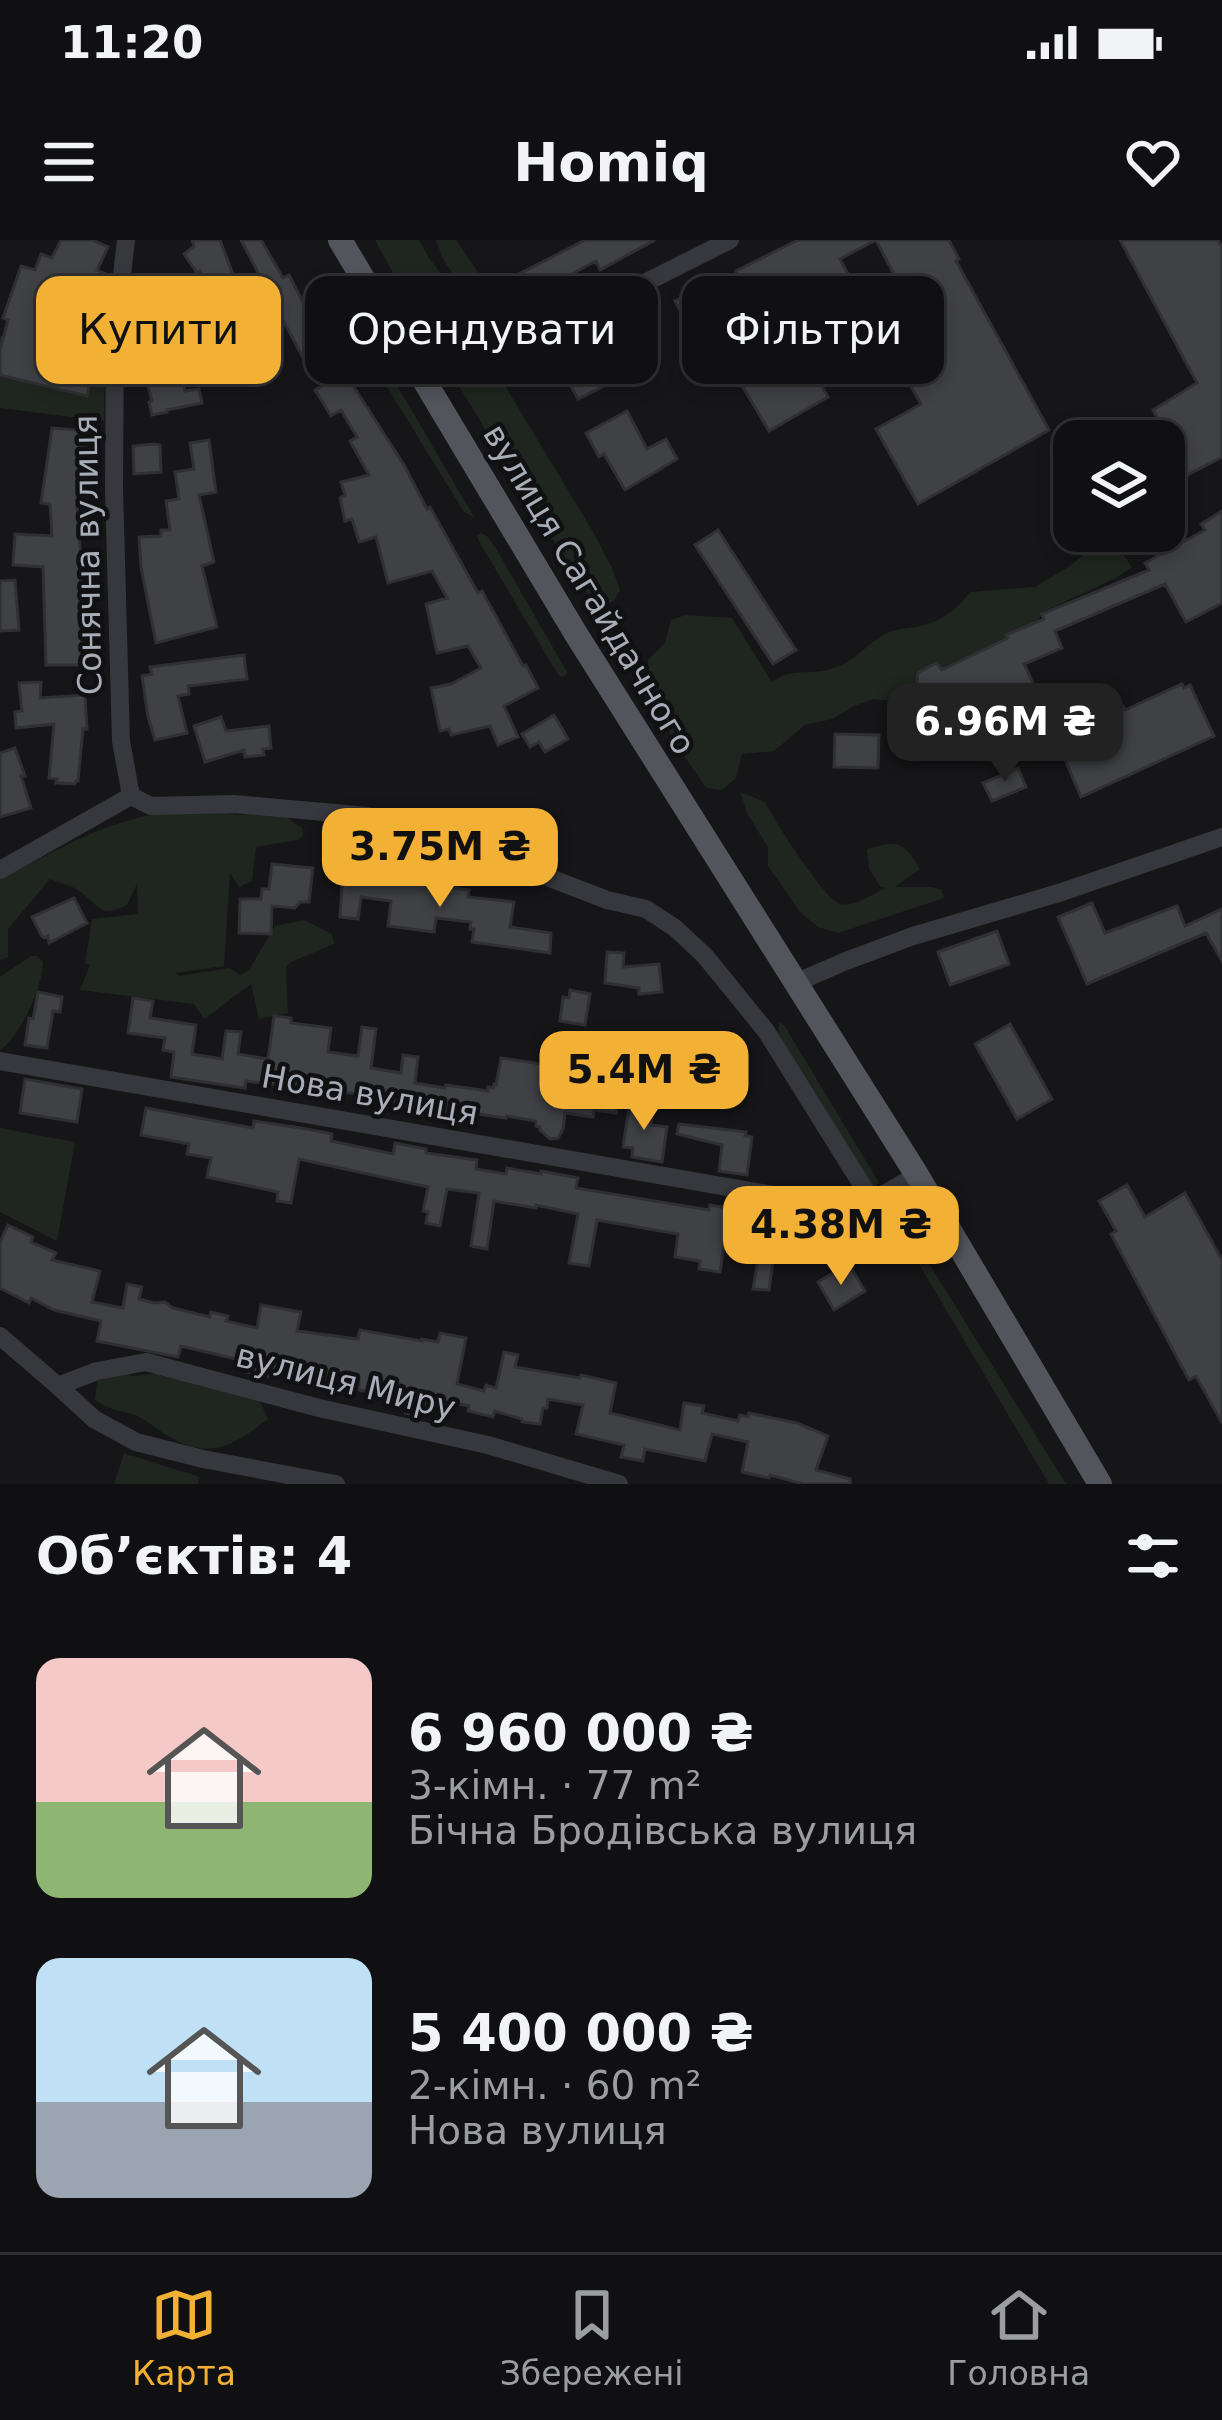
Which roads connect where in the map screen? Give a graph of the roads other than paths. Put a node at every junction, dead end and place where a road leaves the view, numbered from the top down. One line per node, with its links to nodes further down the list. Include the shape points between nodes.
1 (126, 240): 5 (street, Сонячна вулиця, via 113,489 121,741)
2 (340, 240): 8 (main road, вулиця Сагайдачного)
3 (723, 242): 4 (street)
4 (656, 276)
5 (131, 796): 7 (street); 11 (street, via 151,806 368,816 646,909 705,956 766,1031)
6 (1222, 837): 8 (street)
7 (0, 870)
8 (791, 977): 10 (main road, вулиця Сагайдачного)
9 (0, 1060): 11 (street, Нова вулиця, via 791,1198)
10 (916, 1175): 11 (street); 16 (main road, вулиця Сагайдачного)
11 (872, 1201)
12 (0, 1336): 13 (street)
13 (58, 1386): 14 (street, via 94,1420 136,1442); 15 (street, вулиця Миру, via 146,1362)
14 (336, 1484)
15 (619, 1484)
16 (1100, 1484)

